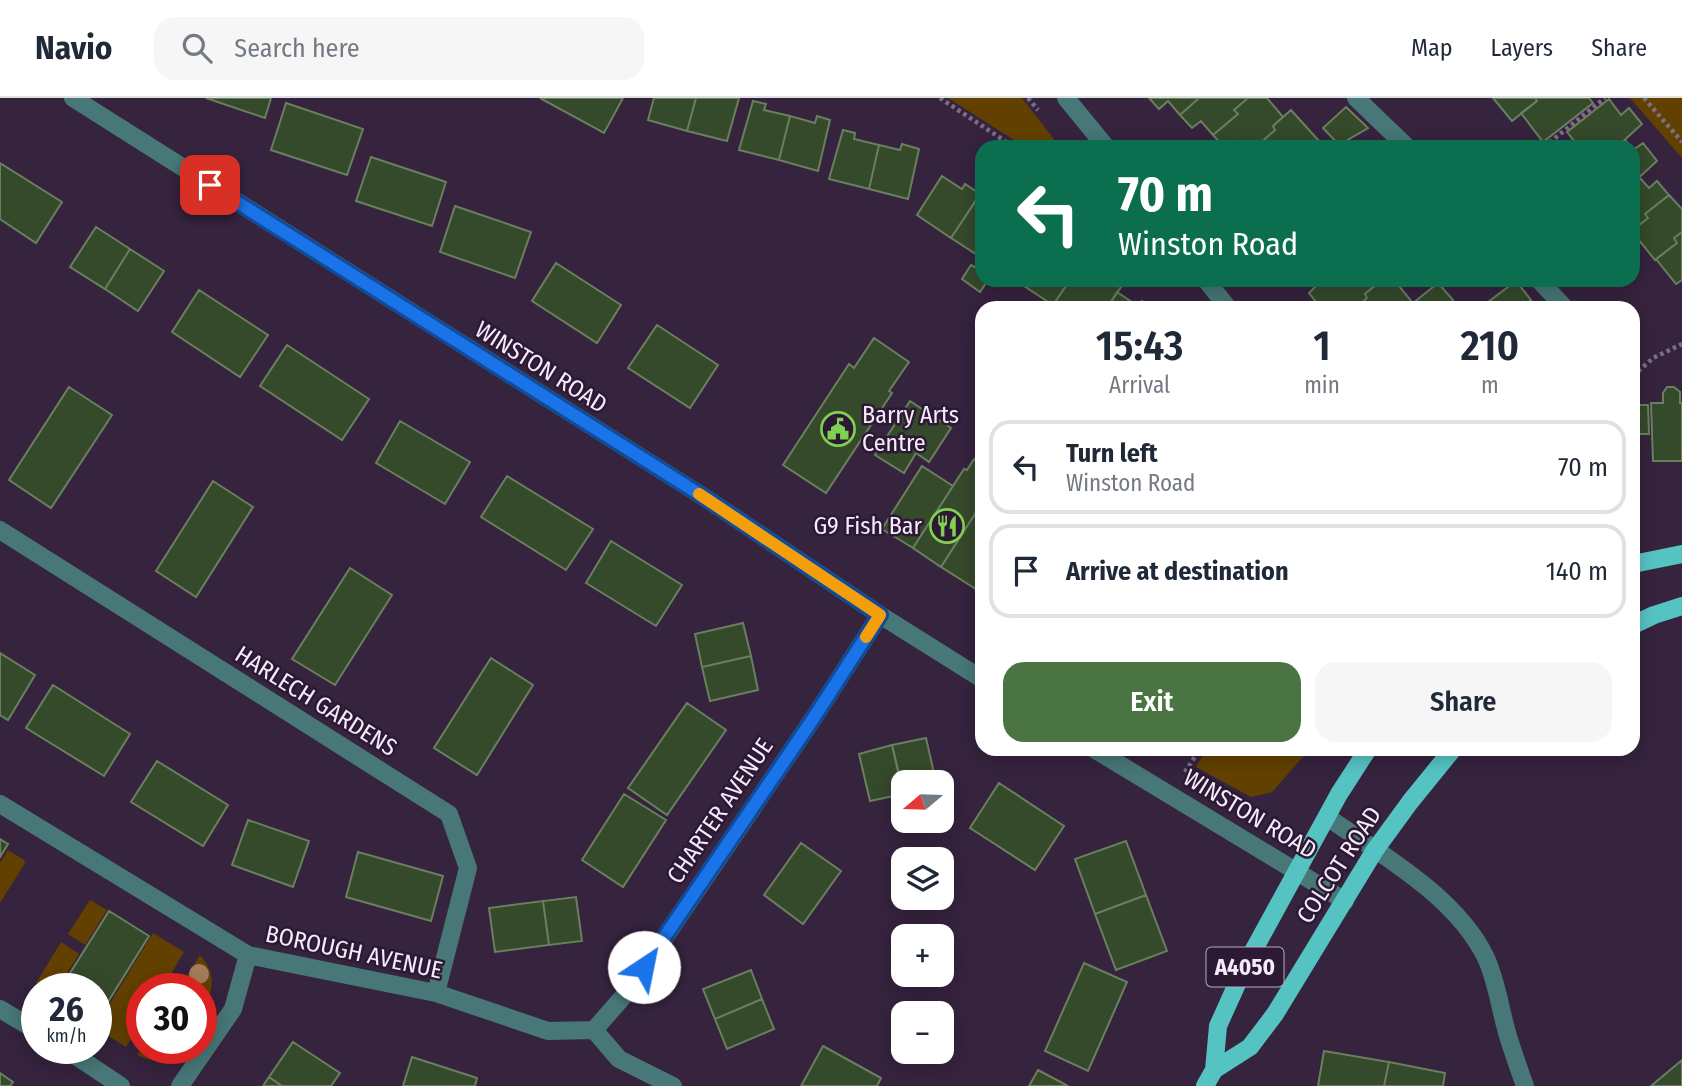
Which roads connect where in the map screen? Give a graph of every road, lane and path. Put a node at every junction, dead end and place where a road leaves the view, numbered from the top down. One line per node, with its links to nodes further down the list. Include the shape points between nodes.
1 (73, 98): 22 (street, WINSTON ROAD, via 707,499)
2 (940, 98): 7 (path)
3 (1066, 98): 8 (street)
4 (1356, 98): 9 (street)
5 (1605, 98): 10 (path)
6 (1644, 98): 11 (path)
7 (1003, 140)
8 (1100, 140)
9 (1400, 140)
10 (1553, 140)
11 (1682, 142)
12 (1212, 287): 14 (street)
13 (1546, 287): 15 (street)
14 (1222, 301)
15 (1558, 301)
16 (1682, 344): 17 (path)
17 (1640, 370)
18 (0, 530): 36 (street, HARLECH GARDENS, via 449,814 468,867)
19 (1682, 554): 20 (main road)
20 (1640, 563)
21 (1682, 606): 23 (main road)
22 (880, 615): 24 (street, WINSTON ROAD); 39 (street, CHARTER AVENUE, via 629,990)
23 (1640, 622)
24 (975, 675)
25 (1106, 756): 33 (street, WINSTON ROAD)
26 (1195, 756): 29 (path)
27 (1364, 756): 31 (main road, COLCOT ROAD / A4050)
28 (1447, 756): 32 (main road, COLCOT ROAD / A4050)
29 (1190, 764)
30 (0, 804): 35 (street, BOROUGH AVENUE)
31 (1327, 817): 32 (street); 33 (main road, COLCOT ROAD / A4050)
32 (1375, 850): 34 (main road, COLCOT ROAD / A4050); 46 (street, via 1435,895 1485,956)
33 (1299, 871): 34 (street, WINSTON ROAD); 41 (main road, COLCOT ROAD / A4050, via 1218,1026)
34 (1345, 901): 41 (main road, COLCOT ROAD / A4050, via 1250,1047)
35 (248, 955): 36 (street, BOROUGH AVENUE); 43 (street, via 233,1009)
36 (436, 992): 39 (street, BOROUGH AVENUE, via 548,1031)
37 (0, 1009): 38 (street)
38 (21, 1021)
39 (594, 1030): 44 (street, via 620,1059)
40 (88, 1064): 42 (street)
41 (1214, 1070): 45 (main road, COLCOT ROAD / A4050)
42 (121, 1086)
43 (180, 1086)
44 (673, 1086)
45 (1205, 1086)
46 (1525, 1086)

